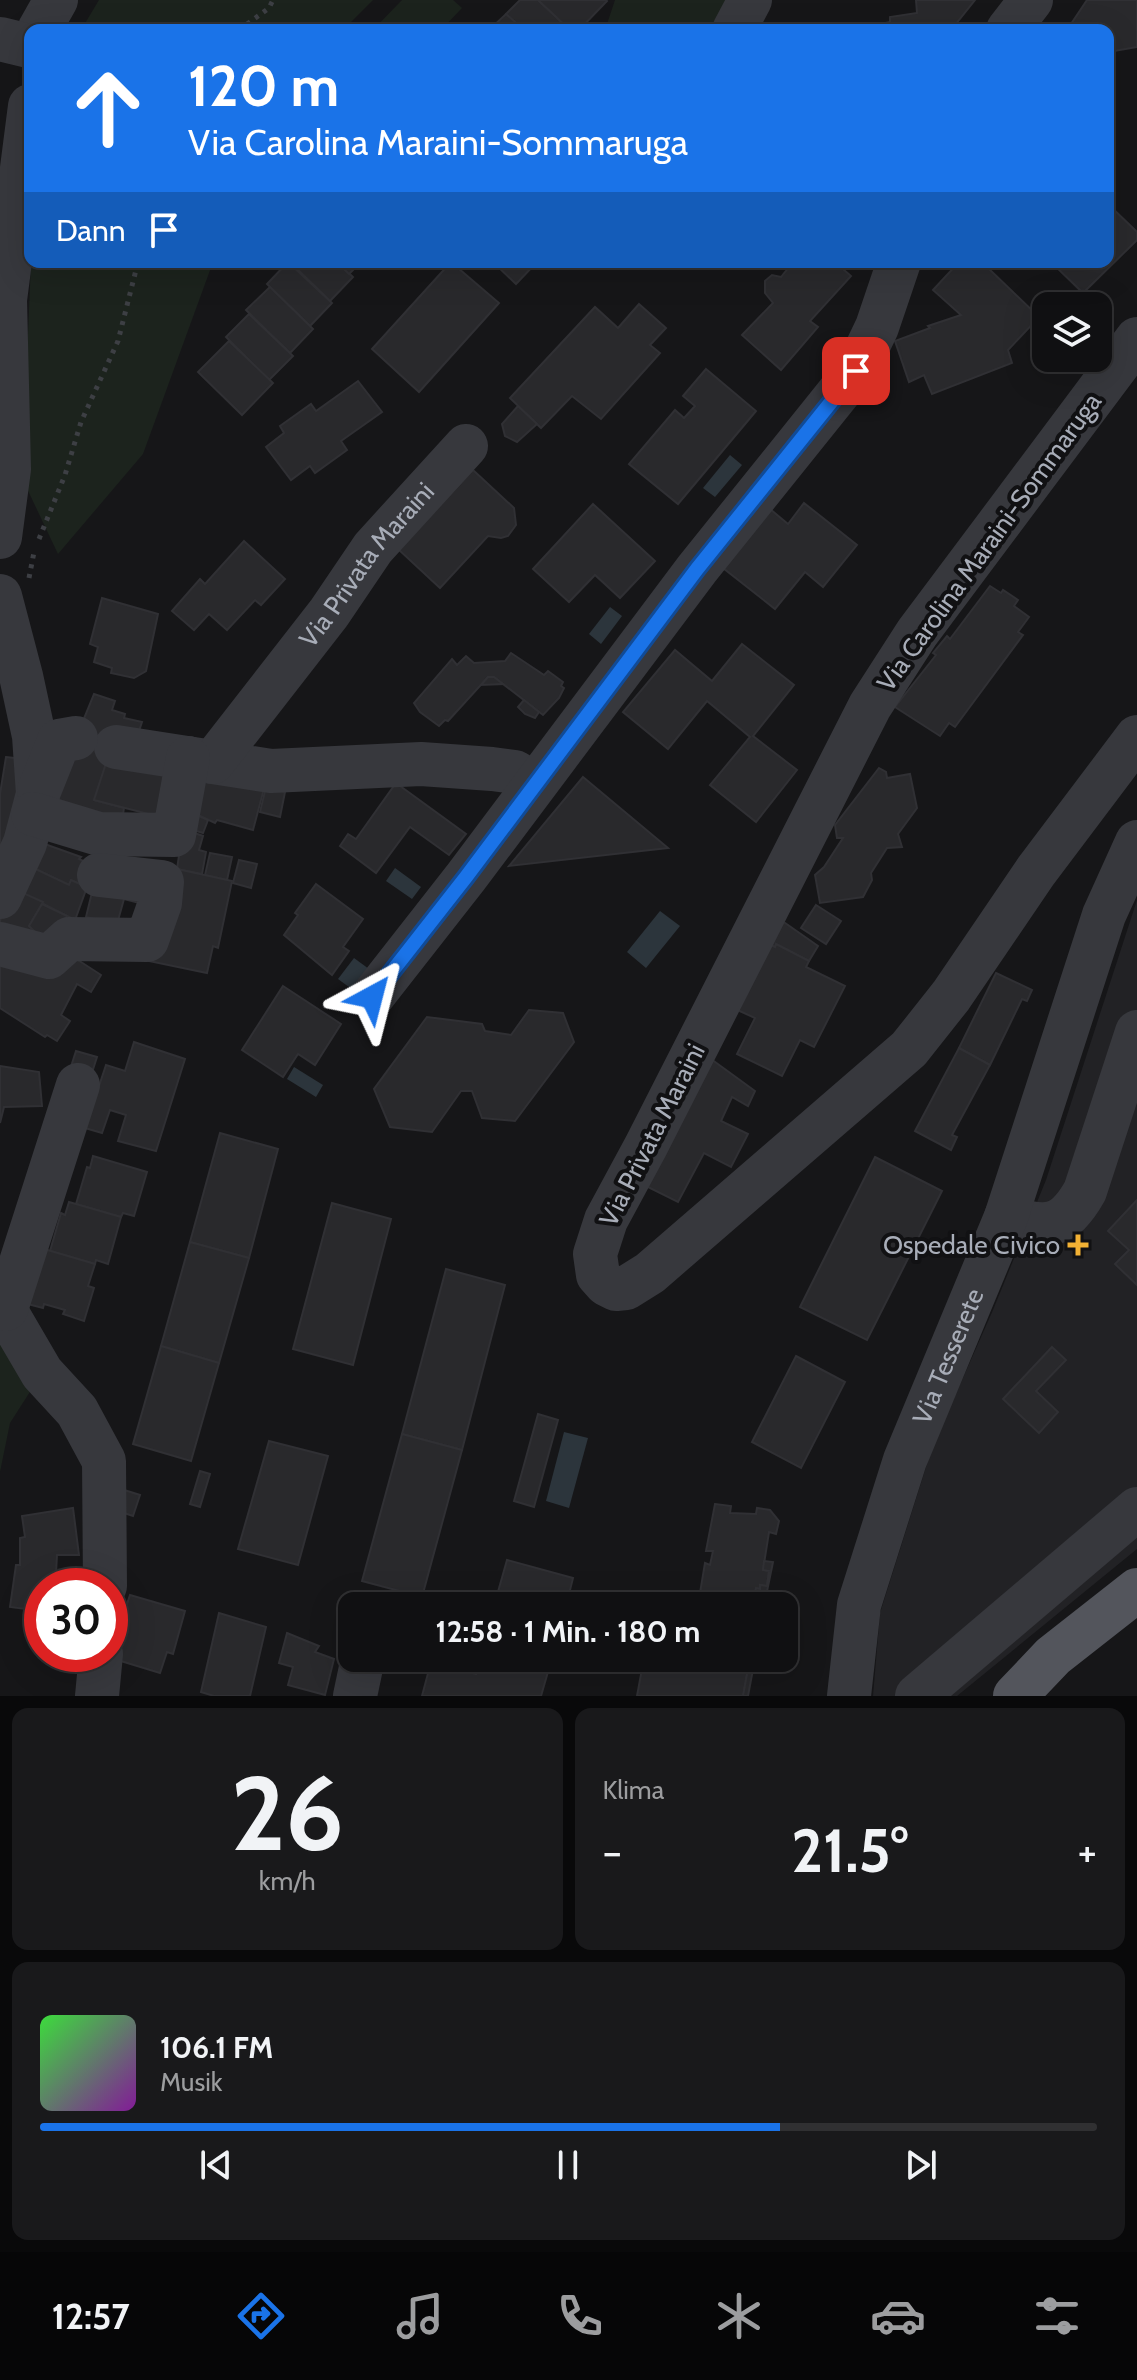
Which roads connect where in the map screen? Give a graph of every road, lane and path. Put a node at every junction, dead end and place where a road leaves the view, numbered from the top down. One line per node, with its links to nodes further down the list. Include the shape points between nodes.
1 (56, 0): 5 (street)
2 (273, 0): 6 (path)
3 (750, 0): 7 (street)
4 (1031, 0): 8 (street)
5 (38, 24)
6 (247, 24)
7 (737, 24)
8 (1013, 24)
9 (24, 153): 14 (street, via 5,300 9,469)
10 (136, 268): 15 (path, via 118,341)
11 (897, 268): 19 (street, via 856,371 697,569)
12 (1137, 339): 16 (street, Via Carolina Maraini-Sommaruga, via 917,633)
13 (466, 446): 18 (street, Via Privata Maraini, via 373,548 329,613)
14 (0, 537)
15 (14, 592): 20 (street, via 21,676 34,736)
16 (870, 706): 17 (street, Via Privata Maraini, via 606,1220 595,1254 598,1275 616,1289 650,1273 898,1059 951,996)
17 (1137, 737)
18 (201, 760): 19 (street, via 271,771 421,764 515,772); 20 (street, via 84,742); 20 (street, via 174,835 99,834)
19 (535, 784): 25 (street)
20 (36, 804): 23 (street)
21 (1137, 842): 28 (street, Via Tesserete, via 1104,915)
22 (99, 875): 24 (street, via 162,882 147,940 69,939 49,957)
23 (0, 897)
24 (0, 944)
25 (372, 997)
26 (1137, 1032): 28 (street, via 1085,1191 1073,1212 1037,1227)
27 (78, 1085): 29 (street)
28 (1006, 1217): 37 (street, Via Tesserete, via 905,1460 859,1605)
29 (3, 1305): 31 (street, via 42,1373 77,1411 104,1461)
30 (1137, 1509): 38 (street)
31 (105, 1568)
32 (1137, 1590): 39 (main road, via 1053,1656)
33 (99, 1672): 35 (street)
34 (360, 1672): 36 (street)
35 (97, 1696)
36 (355, 1696)
37 (849, 1696)
38 (917, 1696)
39 (1015, 1696)

